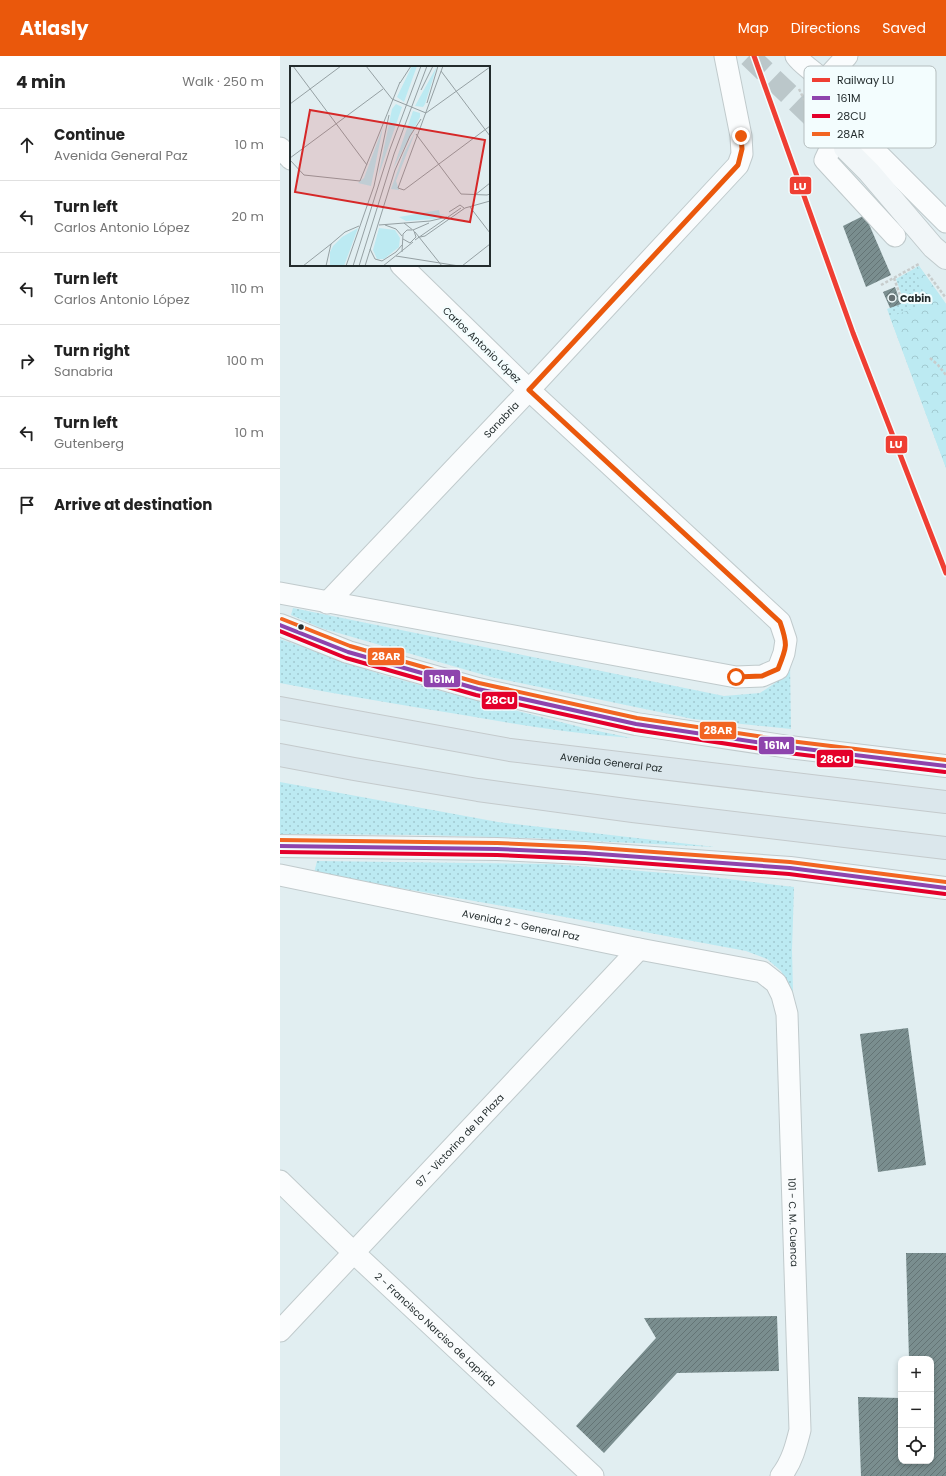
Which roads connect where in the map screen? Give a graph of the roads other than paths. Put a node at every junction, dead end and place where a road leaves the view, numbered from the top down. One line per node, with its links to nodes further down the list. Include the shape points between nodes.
1 (796, 56): 4 (street)
2 (847, 56): 5 (street)
3 (724, 58): 16 (street, Sanabria, via 742,142 742,154 738,165)
4 (807, 66)
5 (838, 66)
6 (280, 148): 10 (street)
7 (831, 148): 12 (street, via 825,160)
8 (845, 148): 13 (street)
9 (872, 148): 11 (street)
10 (290, 157)
11 (946, 222)
12 (895, 236)
13 (939, 252): 15 (street)
14 (402, 266): 16 (street, Carlos Antonio López)
15 (946, 271)
16 (529, 390): 18 (street, Sanabria); 18 (street, Carlos Antonio López, via 780,622 786,640 778,669 762,676 736,677)
17 (280, 594): 18 (street)
18 (327, 603)
19 (280, 625): 22 (street, via 348,652 478,689 636,724 789,747)
20 (280, 708): 23 (highway, Avenida General Paz, via 510,750)
21 (280, 755): 25 (highway, via 478,790)
22 (946, 766)
23 (946, 802)
24 (280, 846): 27 (street, via 497,849 578,853 790,868)
25 (946, 848)
26 (280, 874): 28 (street, Avenida 2 - General Paz)
27 (946, 888)
28 (639, 949): 29 (street, Avenida 2 - General Paz); 31 (street, 97 - Victorino de la Plaza)
29 (762, 972): 34 (street, 101 - C. M. Cuenca, via 776,983 787,1014 800,1430 796,1449)
30 (280, 1181): 31 (street, 2 - Francisco Narciso de Laprida)
31 (353, 1252): 32 (street, 97 - Victorino de la Plaza); 33 (street, 2 - Francisco Narciso de Laprida)
32 (280, 1330)
33 (593, 1476)
34 (781, 1476)

